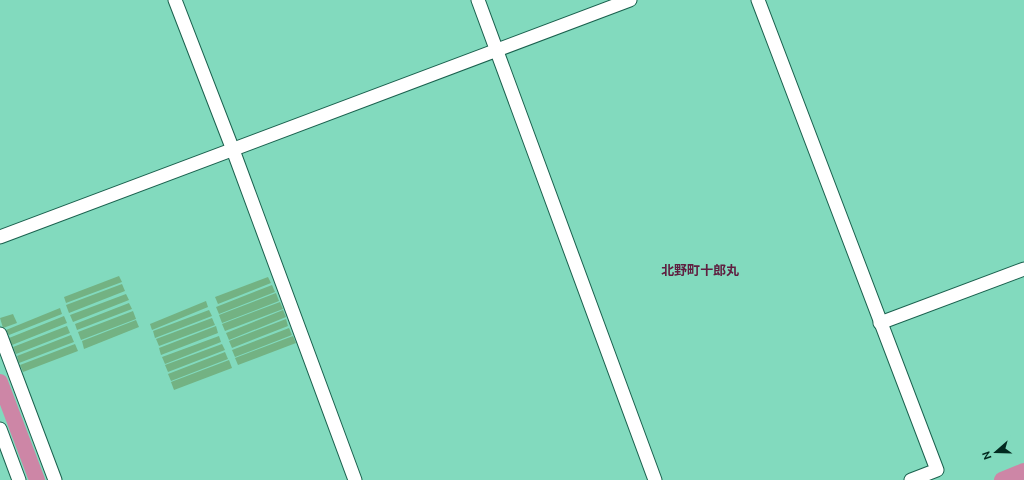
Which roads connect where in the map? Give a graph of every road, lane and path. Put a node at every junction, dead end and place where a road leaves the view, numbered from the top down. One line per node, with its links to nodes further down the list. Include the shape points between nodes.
1 (175, 0): 6 (street)
2 (478, 0): 5 (street)
3 (630, 0): 5 (street)
4 (758, 0): 9 (street)
5 (496, 50): 6 (street); 15 (street)
6 (233, 150): 7 (street); 14 (street)
7 (0, 237)
8 (1024, 269): 9 (street)
9 (880, 323): 16 (street, via 937,470)
10 (0, 334): 13 (street)
11 (0, 429): 12 (street)
12 (19, 480)
13 (55, 480)
14 (355, 480)
15 (655, 480)
16 (911, 480)

